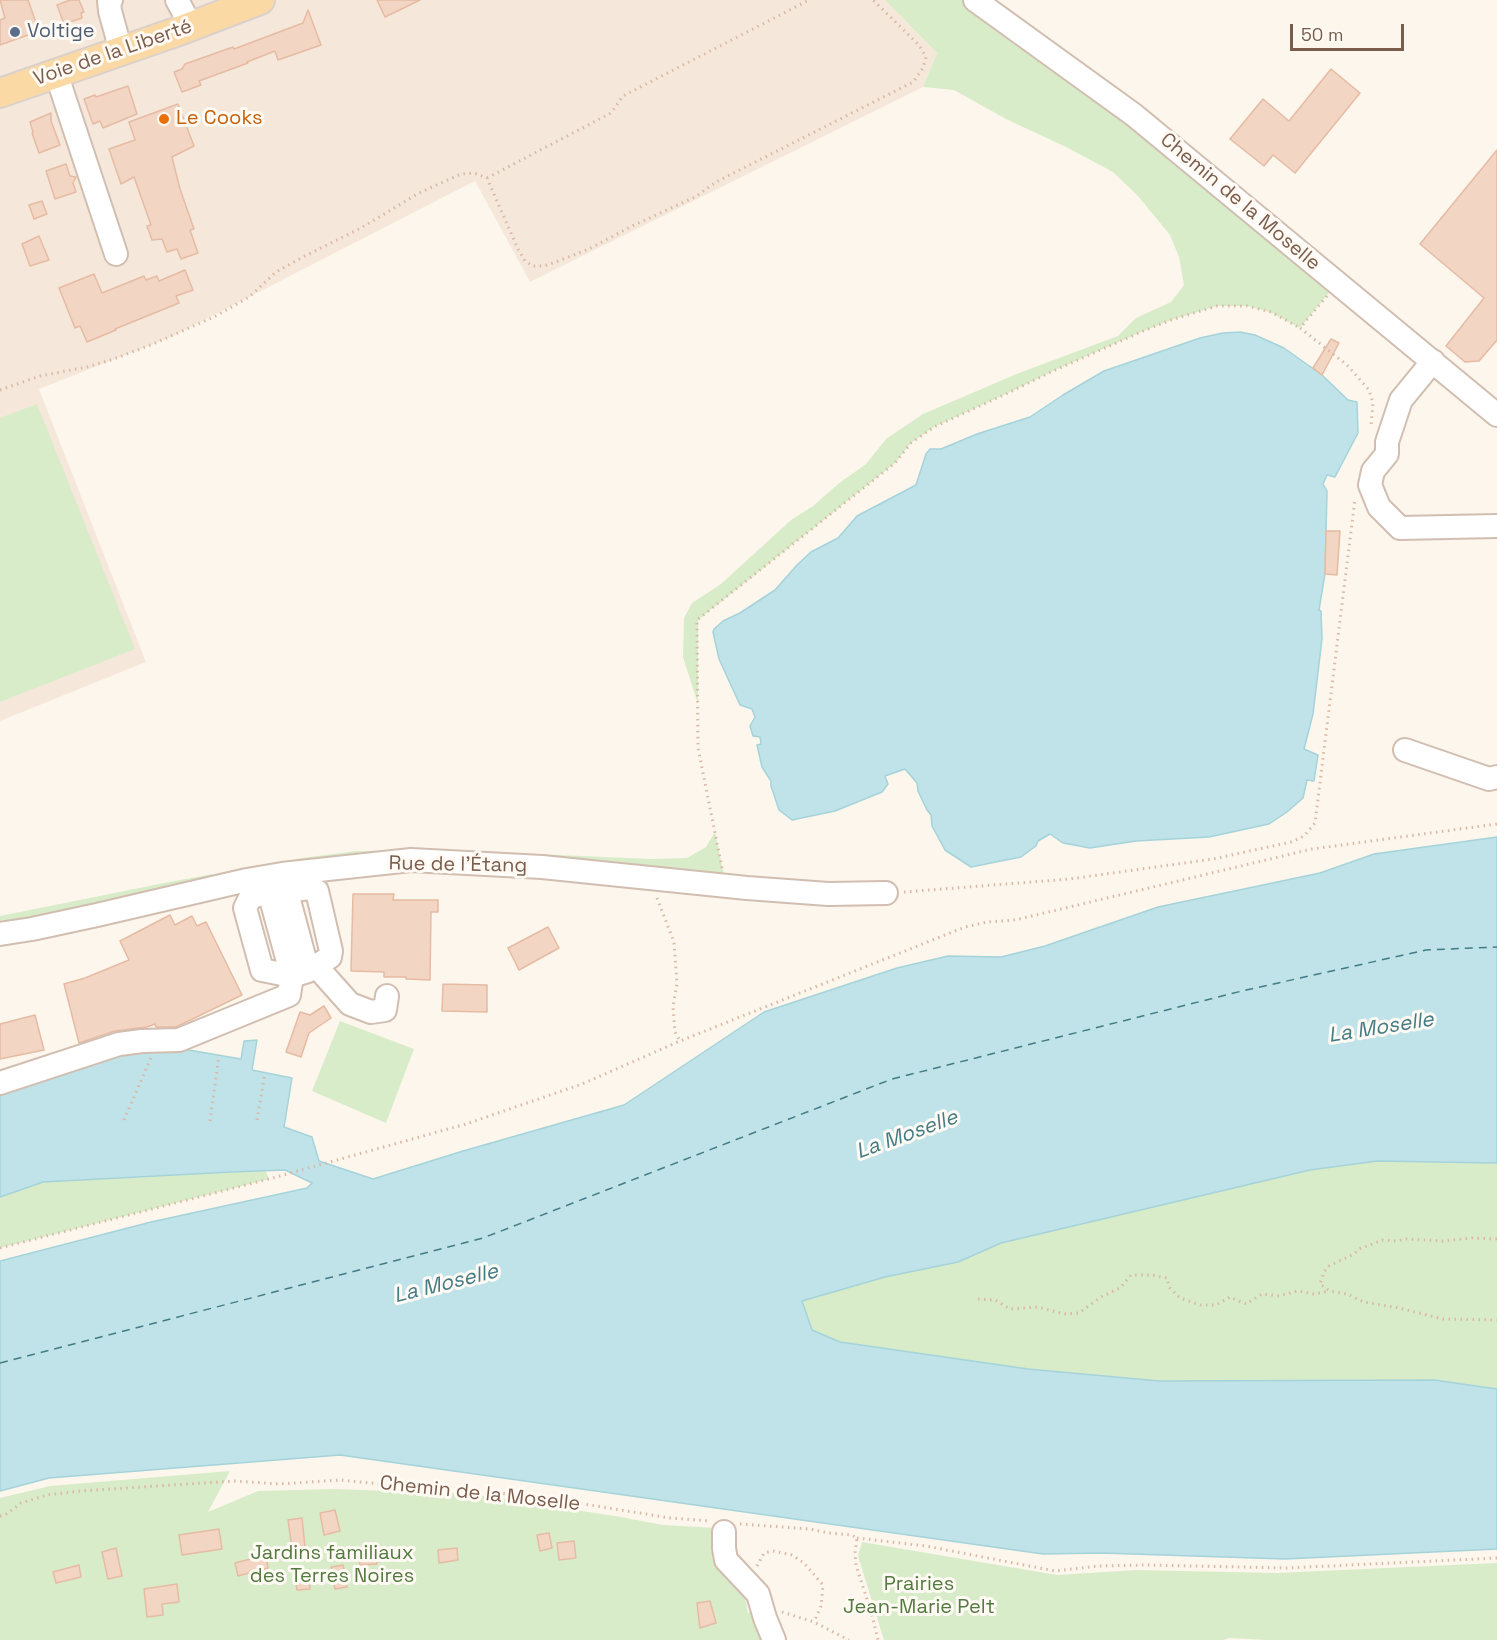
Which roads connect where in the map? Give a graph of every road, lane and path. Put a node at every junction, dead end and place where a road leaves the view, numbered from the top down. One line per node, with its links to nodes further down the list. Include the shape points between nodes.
1 (111, 0): 8 (street, via 110,11)
2 (177, 0): 7 (street)
3 (260, 0): 7 (main road, Voie de la Liberté)
4 (809, 0): 11 (path, via 623,96 611,113)
5 (873, 0): 11 (path, via 919,45 926,57 913,82 589,249 544,266 525,261)
6 (975, 0): 13 (street, Chemin de la Moselle, via 1134,115)
7 (191, 26): 8 (main road, Voie de la Liberté)
8 (121, 51): 9 (main road, Voie de la Liberté)
9 (56, 73): 10 (main road, Voie de la Liberté); 12 (street)
10 (0, 93)
11 (486, 178): 16 (path, via 474,173 461,174 419,193 276,272 249,297 216,316 153,344 114,359 40,376)
12 (116, 254)
13 (1337, 283): 14 (path); 15 (street, Chemin de la Moselle)
14 (1300, 328): 18 (path, via 1347,365 1369,390 1373,403); 26 (path, via 1270,312 1247,306 1217,306 1141,332 934,427 911,443 895,463 698,620 698,747)
15 (1433, 362): 17 (street, Chemin de la Moselle); 20 (street, via 1401,400 1387,442 1387,454 1373,471 1370,485 1379,507 1400,528)
16 (0, 390)
17 (1497, 415)
18 (1371, 426)
19 (1356, 491): 27 (path, via 1315,823 1304,836 1214,859 1070,879)
20 (1497, 526)
21 (1405, 750): 22 (street, via 1489,778)
22 (1497, 777)
23 (1497, 824): 31 (path, via 1312,849 1015,920 965,927)
24 (648, 878): 25 (street, Rue de l'Étang, via 411,860); 26 (street, Rue de l'Étang); 31 (path, via 674,942 677,984 673,1006 675,1032)
25 (275, 883): 28 (street, Rue de l'Étang); 29 (street); 29 (street, via 250,898 245,908 262,969)
26 (726, 885): 27 (street, Rue de l'Étang, via 828,894)
27 (886, 893)
28 (0, 934)
29 (305, 971): 30 (street, via 350,1004 371,1012 385,1010); 35 (street, via 289,995 179,1040 119,1044)
30 (387, 996)
31 (680, 1041): 40 (path, via 572,1087 466,1124)
32 (219, 1055): 38 (path)
33 (151, 1058): 36 (path)
34 (266, 1073): 37 (path)
35 (0, 1083)
36 (124, 1120)
37 (257, 1120)
38 (210, 1121)
39 (1497, 1239): 41 (path, via 1383,1240 1329,1266 1320,1284)
40 (0, 1248)
41 (1330, 1291): 42 (path, via 1262,1294 1246,1304 1230,1297 1216,1305 1200,1305 1180,1298 1169,1287 1167,1278 1131,1275 1120,1288 1079,1314 1038,1307 1010,1309 995,1300); 43 (path, via 1443,1319)
42 (978, 1299)
43 (1497, 1320)
44 (0, 1516): 45 (path, Chemin de la Moselle, via 21,1503 80,1491 234,1481 279,1484 340,1480 542,1497)
45 (725, 1526): 46 (path, Chemin de la Moselle, via 810,1529); 48 (street, via 726,1560)
46 (857, 1538): 47 (path, Chemin de la Moselle, via 926,1546 1055,1570 1147,1565 1286,1568); 53 (path, via 856,1565)
47 (1497, 1558)
48 (746, 1582): 49 (street, via 758,1594); 50 (path, via 768,1551 792,1555 823,1585 821,1606)
49 (763, 1609): 50 (path, via 787,1612); 51 (street)
50 (814, 1622): 52 (path)
51 (774, 1640)
52 (849, 1640)
53 (878, 1640)

